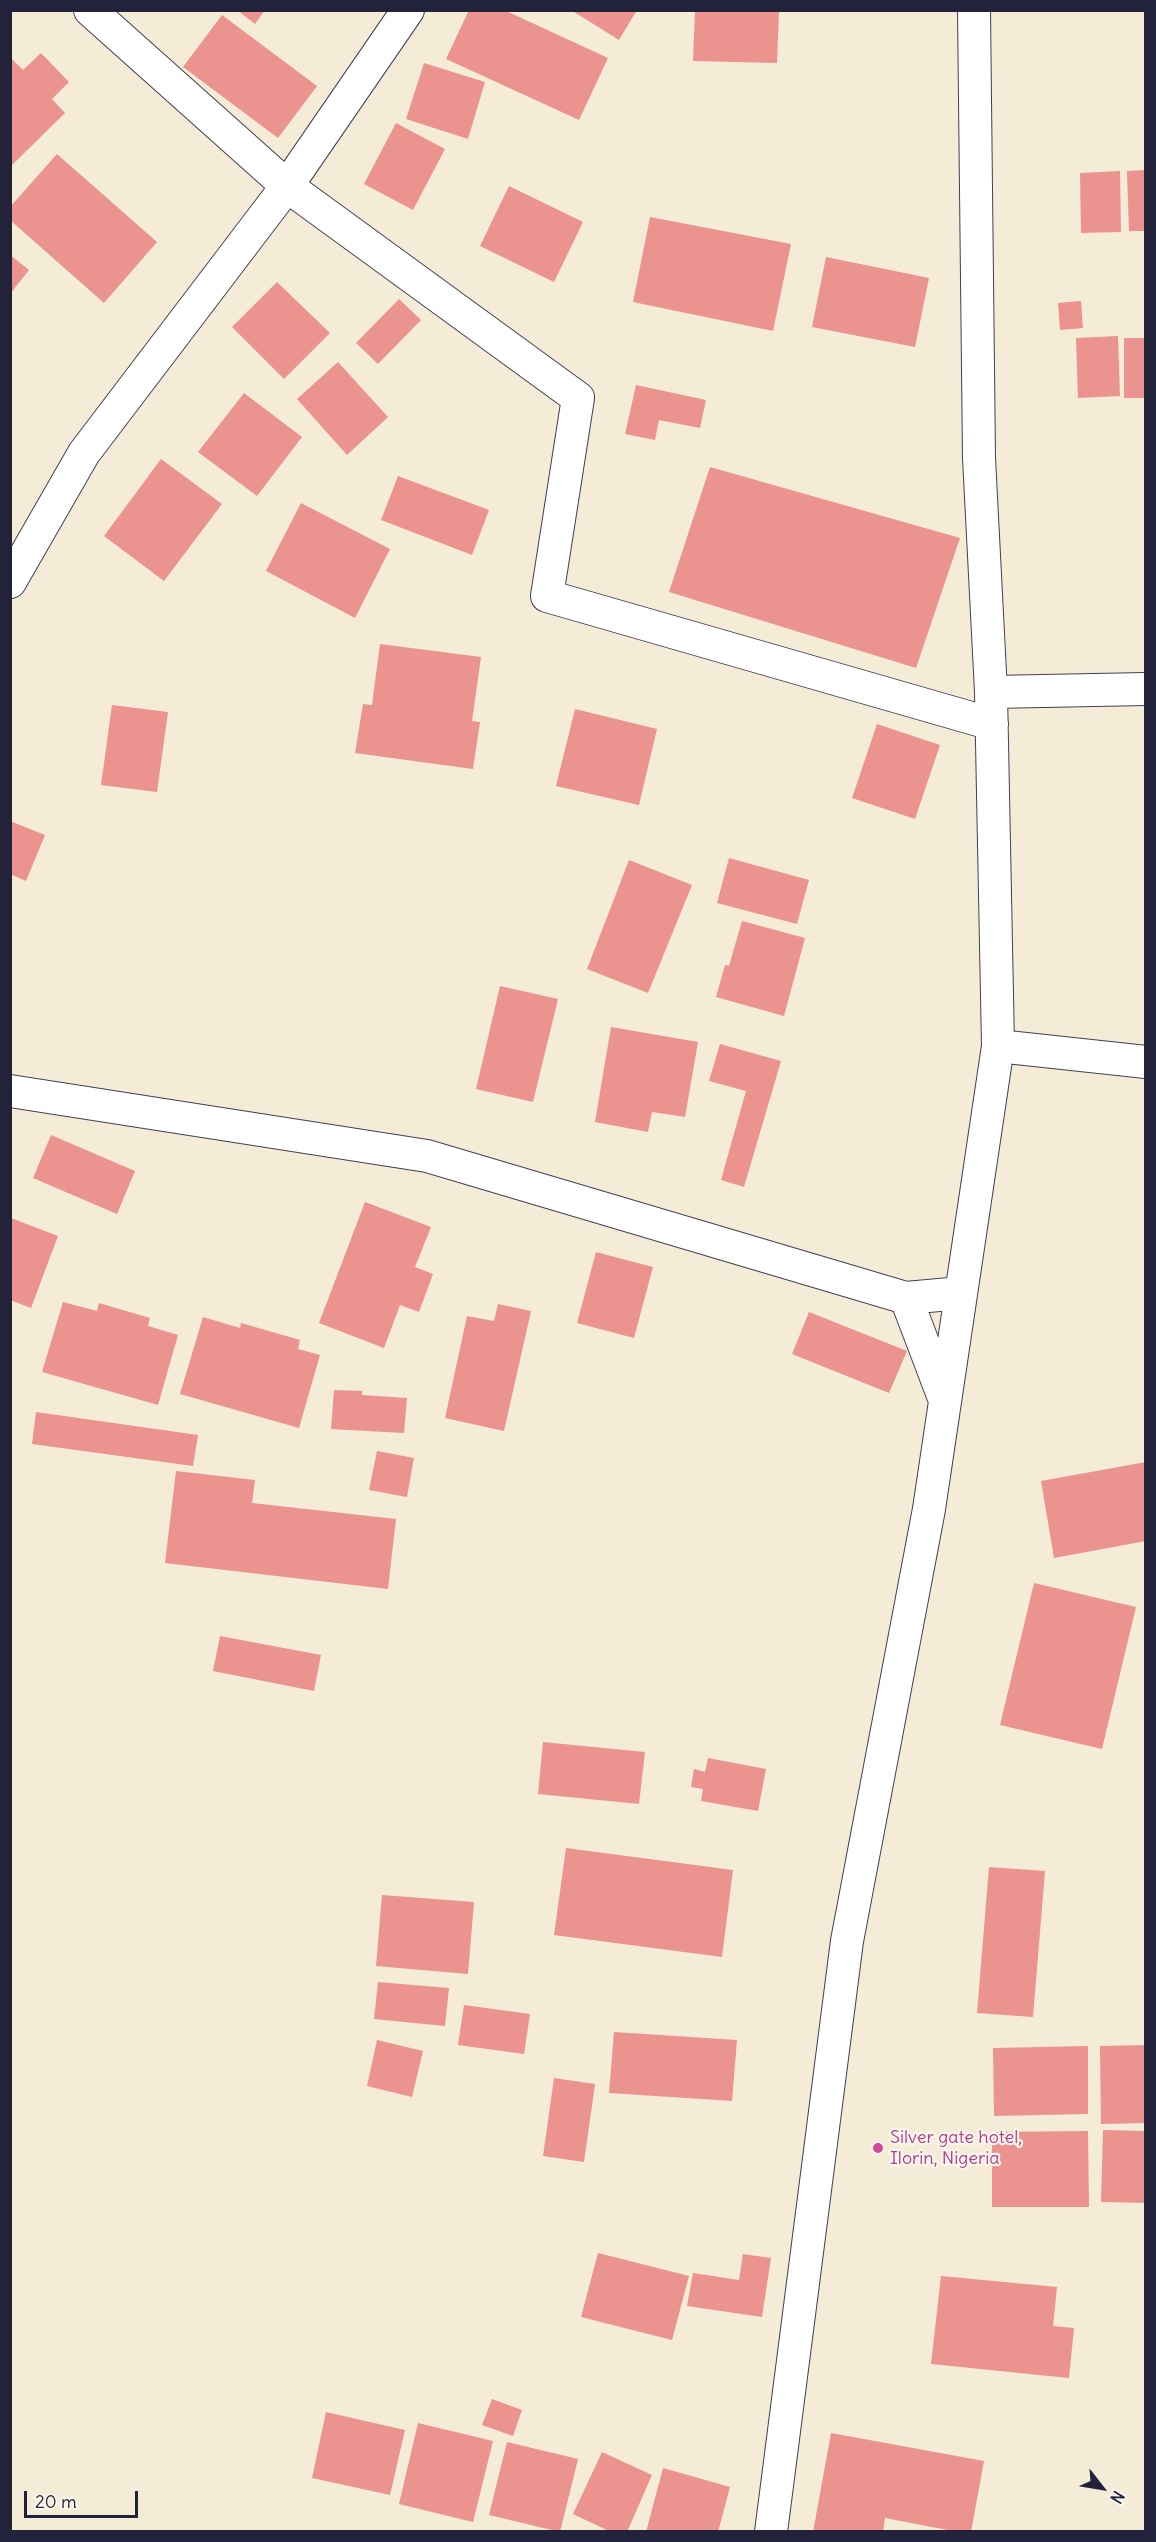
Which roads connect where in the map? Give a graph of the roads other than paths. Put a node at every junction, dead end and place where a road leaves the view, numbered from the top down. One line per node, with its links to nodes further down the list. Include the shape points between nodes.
1 (90, 10): 4 (street)
2 (408, 10): 4 (street)
3 (974, 10): 7 (street, via 979,458)
4 (287, 186): 5 (street, via 84,453); 8 (street, via 578,398 547,596)
5 (10, 582)
6 (1146, 690): 7 (street)
7 (992, 692): 8 (street)
8 (992, 724): 9 (street)
9 (998, 1046): 10 (street); 12 (street)
10 (1146, 1062)
11 (10, 1091): 13 (street, via 427,1156)
12 (961, 1293): 13 (street); 14 (street)
13 (906, 1298): 14 (street)
14 (945, 1401): 15 (street, via 929,1509 847,1941)
15 (771, 2532)

